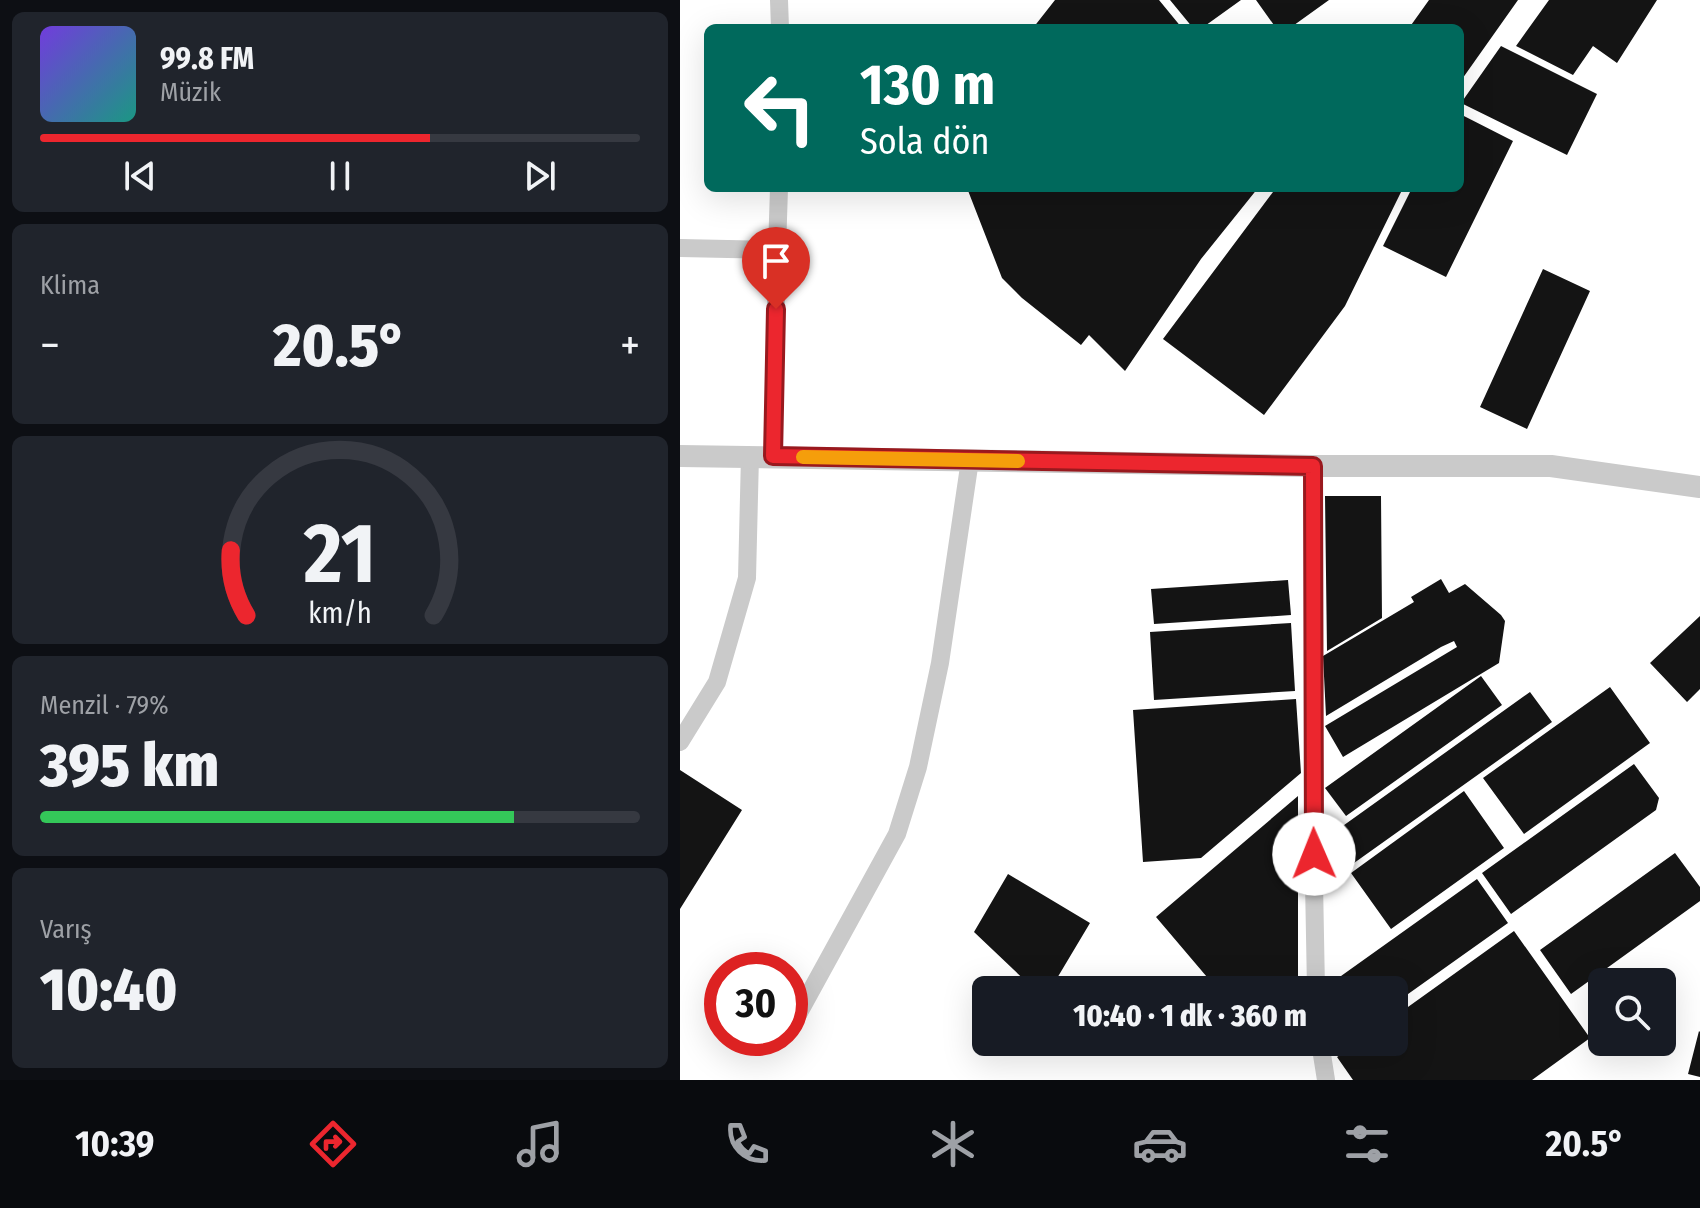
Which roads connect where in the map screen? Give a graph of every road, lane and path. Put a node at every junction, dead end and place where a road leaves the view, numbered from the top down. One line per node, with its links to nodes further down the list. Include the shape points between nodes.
1 (779, 0): 2 (street)
2 (780, 24)
3 (779, 192): 5 (street)
4 (680, 248): 5 (street)
5 (777, 250): 8 (street)
6 (680, 456): 7 (street)
7 (750, 456): 8 (street); 12 (street, via 747,578 717,682)
8 (773, 456): 9 (street)
9 (970, 460): 10 (street); 14 (street, via 940,663 918,767 897,834)
10 (1313, 466): 11 (street, via 1551,466); 13 (street)
11 (1700, 487)
12 (680, 742)
13 (1316, 976)
14 (808, 996)
15 (1322, 1056): 16 (street)
16 (1326, 1080)

